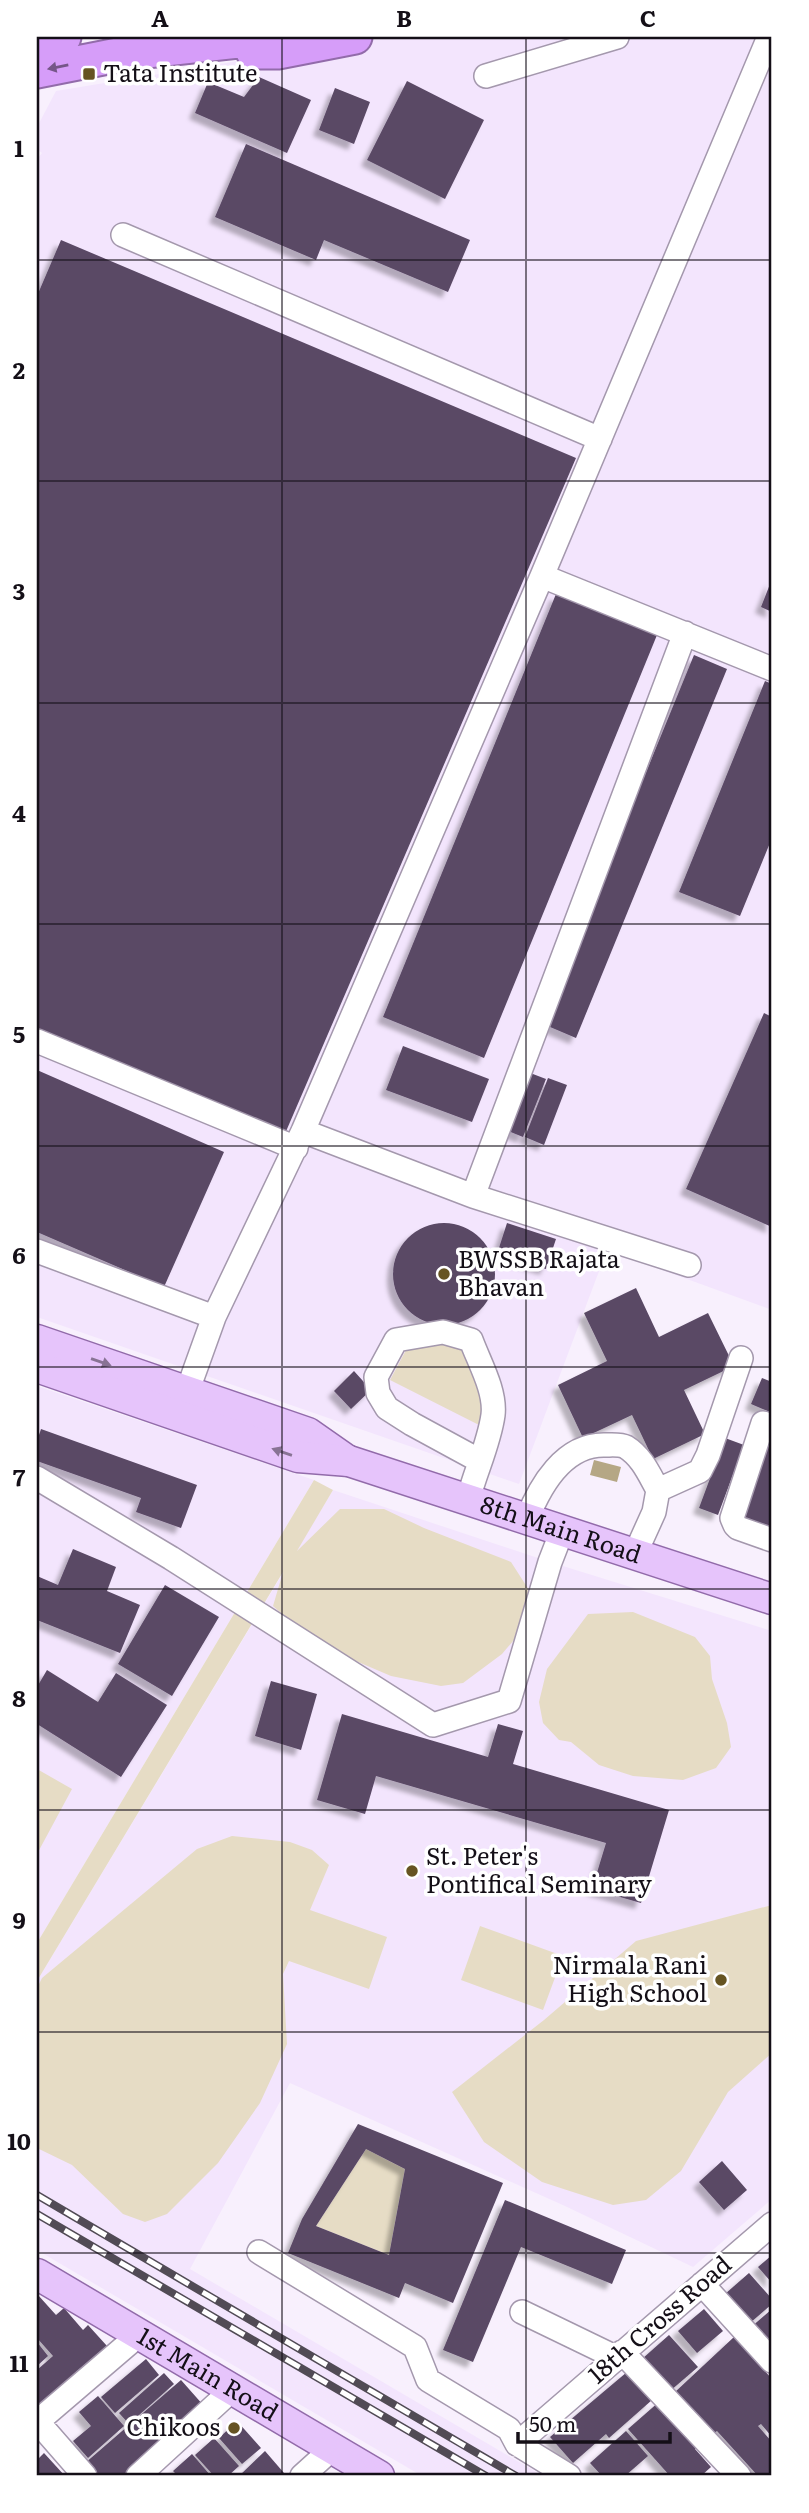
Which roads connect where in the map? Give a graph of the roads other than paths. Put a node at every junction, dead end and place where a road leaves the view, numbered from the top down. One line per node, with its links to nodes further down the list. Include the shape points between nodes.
1 (64, 37): 6 (highway)
2 (276, 37): 7 (highway)
3 (355, 37): 7 (highway, via 278,52)
4 (617, 37): 9 (street)
5 (769, 37): 11 (street)
6 (37, 42)
7 (128, 53): 8 (highway, one-way to 8)
8 (37, 71)
9 (486, 76)
10 (122, 235): 11 (street)
11 (600, 439): 12 (street)
12 (542, 576): 13 (street); 16 (street)
13 (685, 633): 14 (street); 17 (street)
14 (772, 669)
15 (37, 1041): 16 (street)
16 (299, 1139): 17 (street); 20 (street)
17 (473, 1196): 19 (street)
18 (37, 1251): 20 (street)
19 (689, 1265)
20 (214, 1317): 24 (street)
21 (37, 1340): 24 (main road, 8th Main Road, one-way to 24)
22 (741, 1358): 28 (street, via 699,1471)
23 (37, 1367): 24 (main road, 8th Main Road)
24 (182, 1404): 29 (main road, 8th Main Road, via 308,1433 349,1461)
25 (772, 1426): 32 (street, via 764,1423 732,1518 738,1528)
26 (480, 1461): 26 (street, via 494,1413 490,1388 471,1340 443,1332 397,1340 376,1377 387,1408); 29 (street)
27 (37, 1478): 31 (street, via 433,1725 509,1701)
28 (658, 1490): 30 (street, via 643,1462 624,1445 599,1445 568,1457 538,1490); 33 (street, via 654,1512)
29 (468, 1500): 30 (main road, 8th Main Road)
30 (527, 1519): 31 (main road, 8th Main Road)
31 (562, 1531): 33 (main road, 8th Main Road)
32 (772, 1539)
33 (635, 1554): 34 (main road, 8th Main Road)
34 (772, 1599)
35 (772, 2224): 38 (street, 18th Cross Road)
36 (259, 2252): 45 (street, via 415,2347 428,2380 509,2429)
37 (37, 2274): 40 (main road, 1st Main Road)
38 (702, 2284): 41 (street, 18th Cross Road); 42 (street)
39 (522, 2312): 41 (street)
40 (141, 2333): 43 (main road, 1st Main Road); 44 (street)
41 (618, 2354): 45 (street, 18th Cross Road); 52 (street)
42 (772, 2361)
43 (233, 2389): 46 (main road, 1st Main Road); 48 (street)
44 (37, 2422): 47 (street)
45 (517, 2444): 51 (street)
46 (333, 2448): 49 (street); 50 (main road, 1st Main Road)
47 (85, 2476)
48 (138, 2476)
49 (302, 2476)
50 (379, 2476)
51 (569, 2476)
52 (739, 2476)

